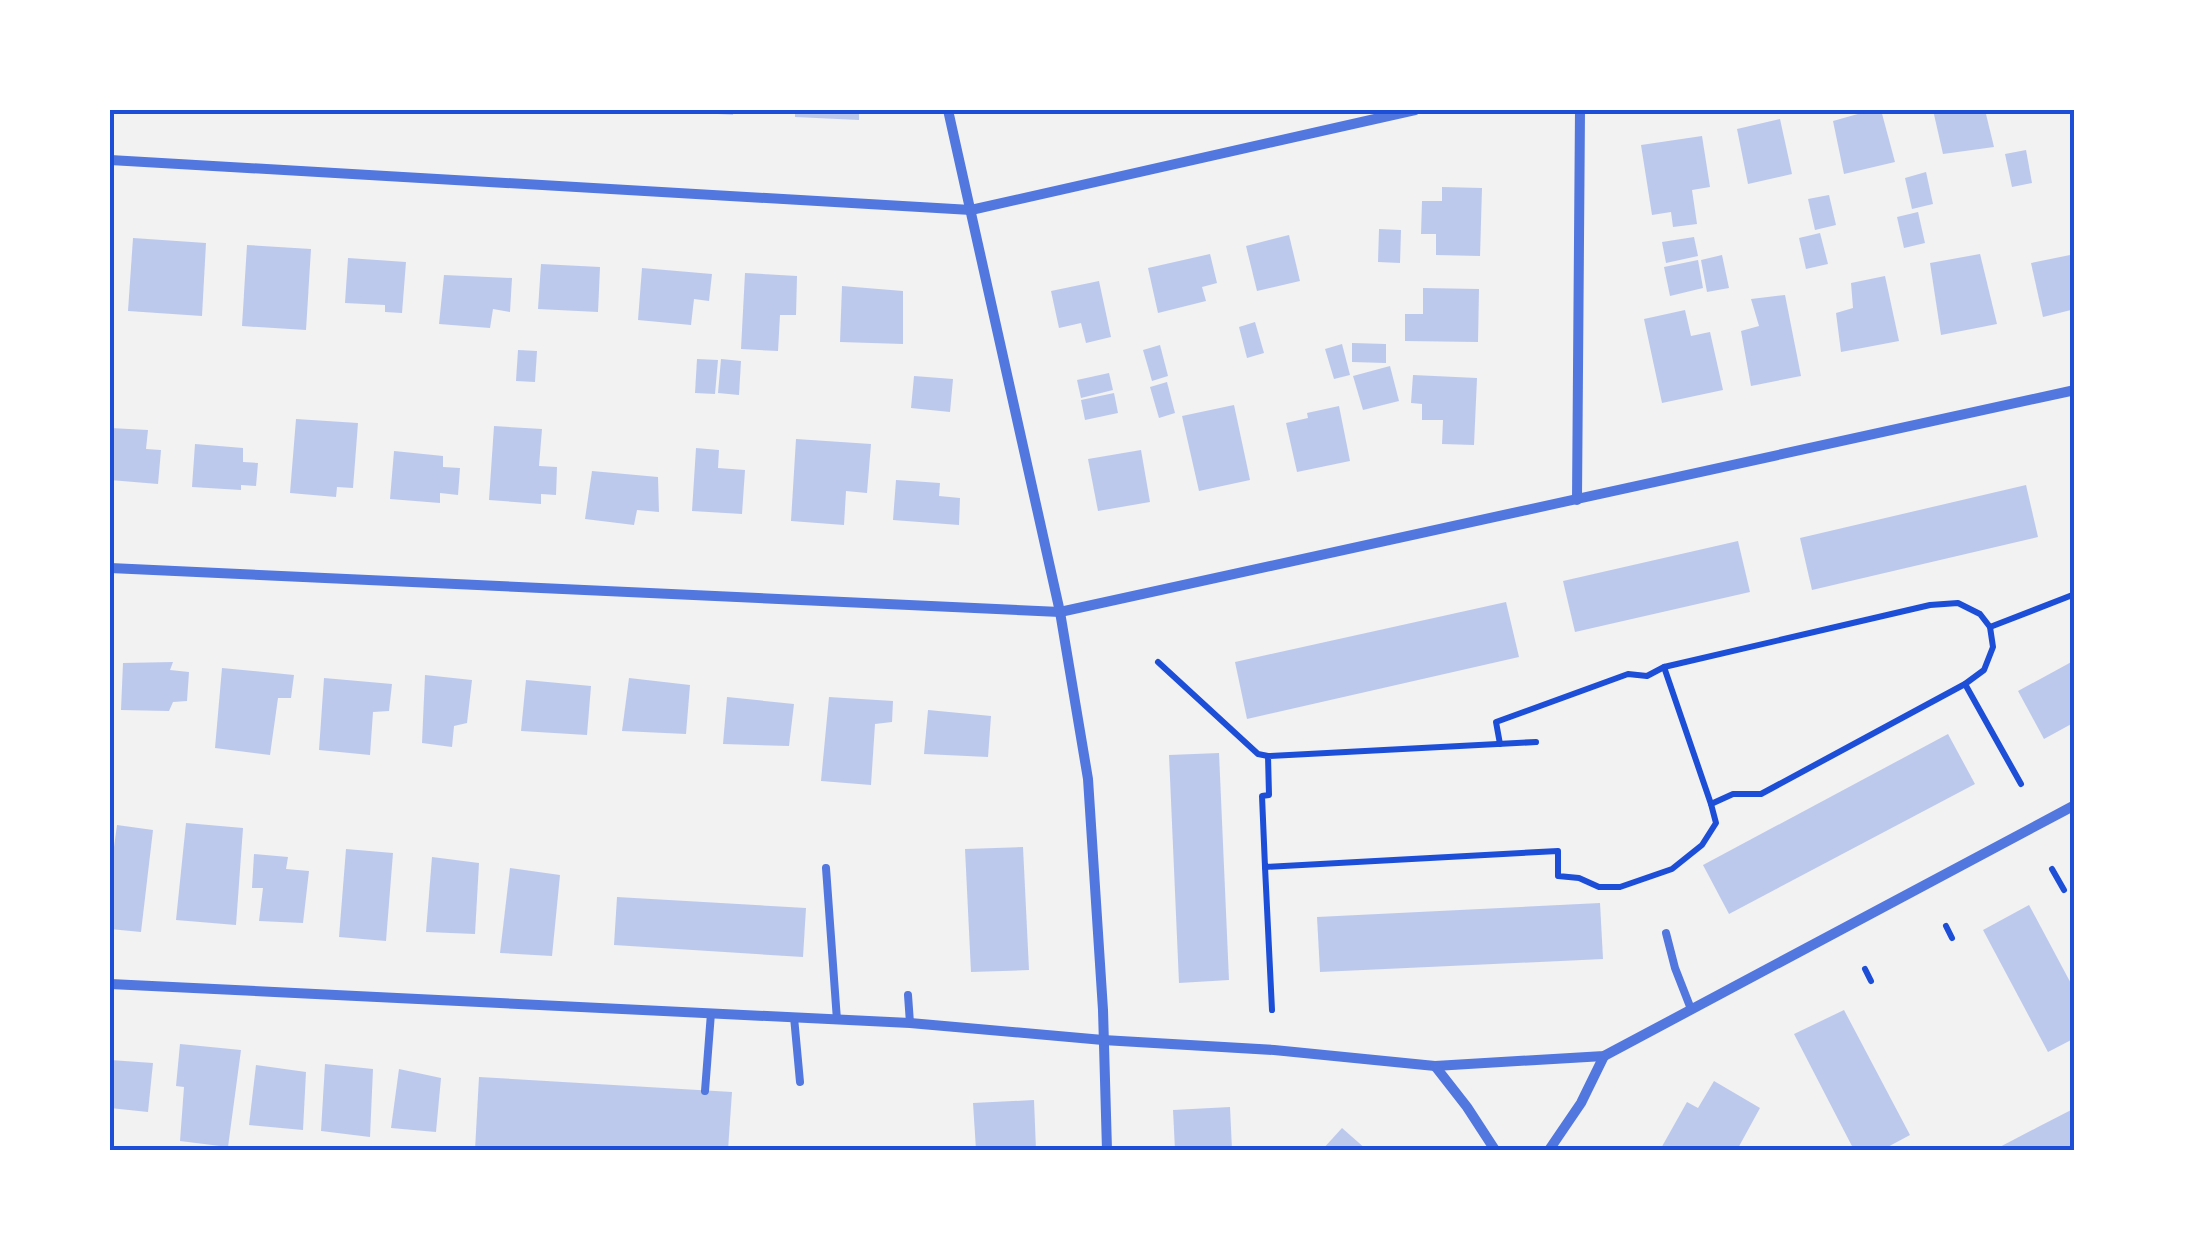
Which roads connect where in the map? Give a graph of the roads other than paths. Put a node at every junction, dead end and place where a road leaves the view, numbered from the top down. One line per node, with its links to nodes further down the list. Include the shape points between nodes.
1 (948, 110): 5 (street)
2 (1415, 110): 5 (street)
3 (1580, 110): 7 (street)
4 (110, 160): 5 (street)
5 (972, 210): 9 (street)
6 (2075, 390): 7 (street)
7 (1577, 500): 9 (street)
8 (110, 568): 9 (street)
9 (1060, 612): 20 (street, via 1088,779)
10 (2075, 805): 15 (street)
11 (826, 868): 18 (lane)
12 (1666, 933): 15 (lane)
13 (110, 984): 16 (street)
14 (908, 995): 19 (lane)
15 (1691, 1009): 21 (street)
16 (711, 1013): 17 (street); 24 (lane)
17 (794, 1017): 18 (street); 23 (lane)
18 (837, 1020): 19 (street)
19 (910, 1023): 20 (street)
20 (1103, 1040): 22 (street); 25 (street)
21 (1604, 1056): 22 (street); 27 (street)
22 (1435, 1066): 26 (street)
23 (800, 1082)
24 (705, 1091)
25 (1107, 1150)
26 (1495, 1150)
27 (1549, 1150)

